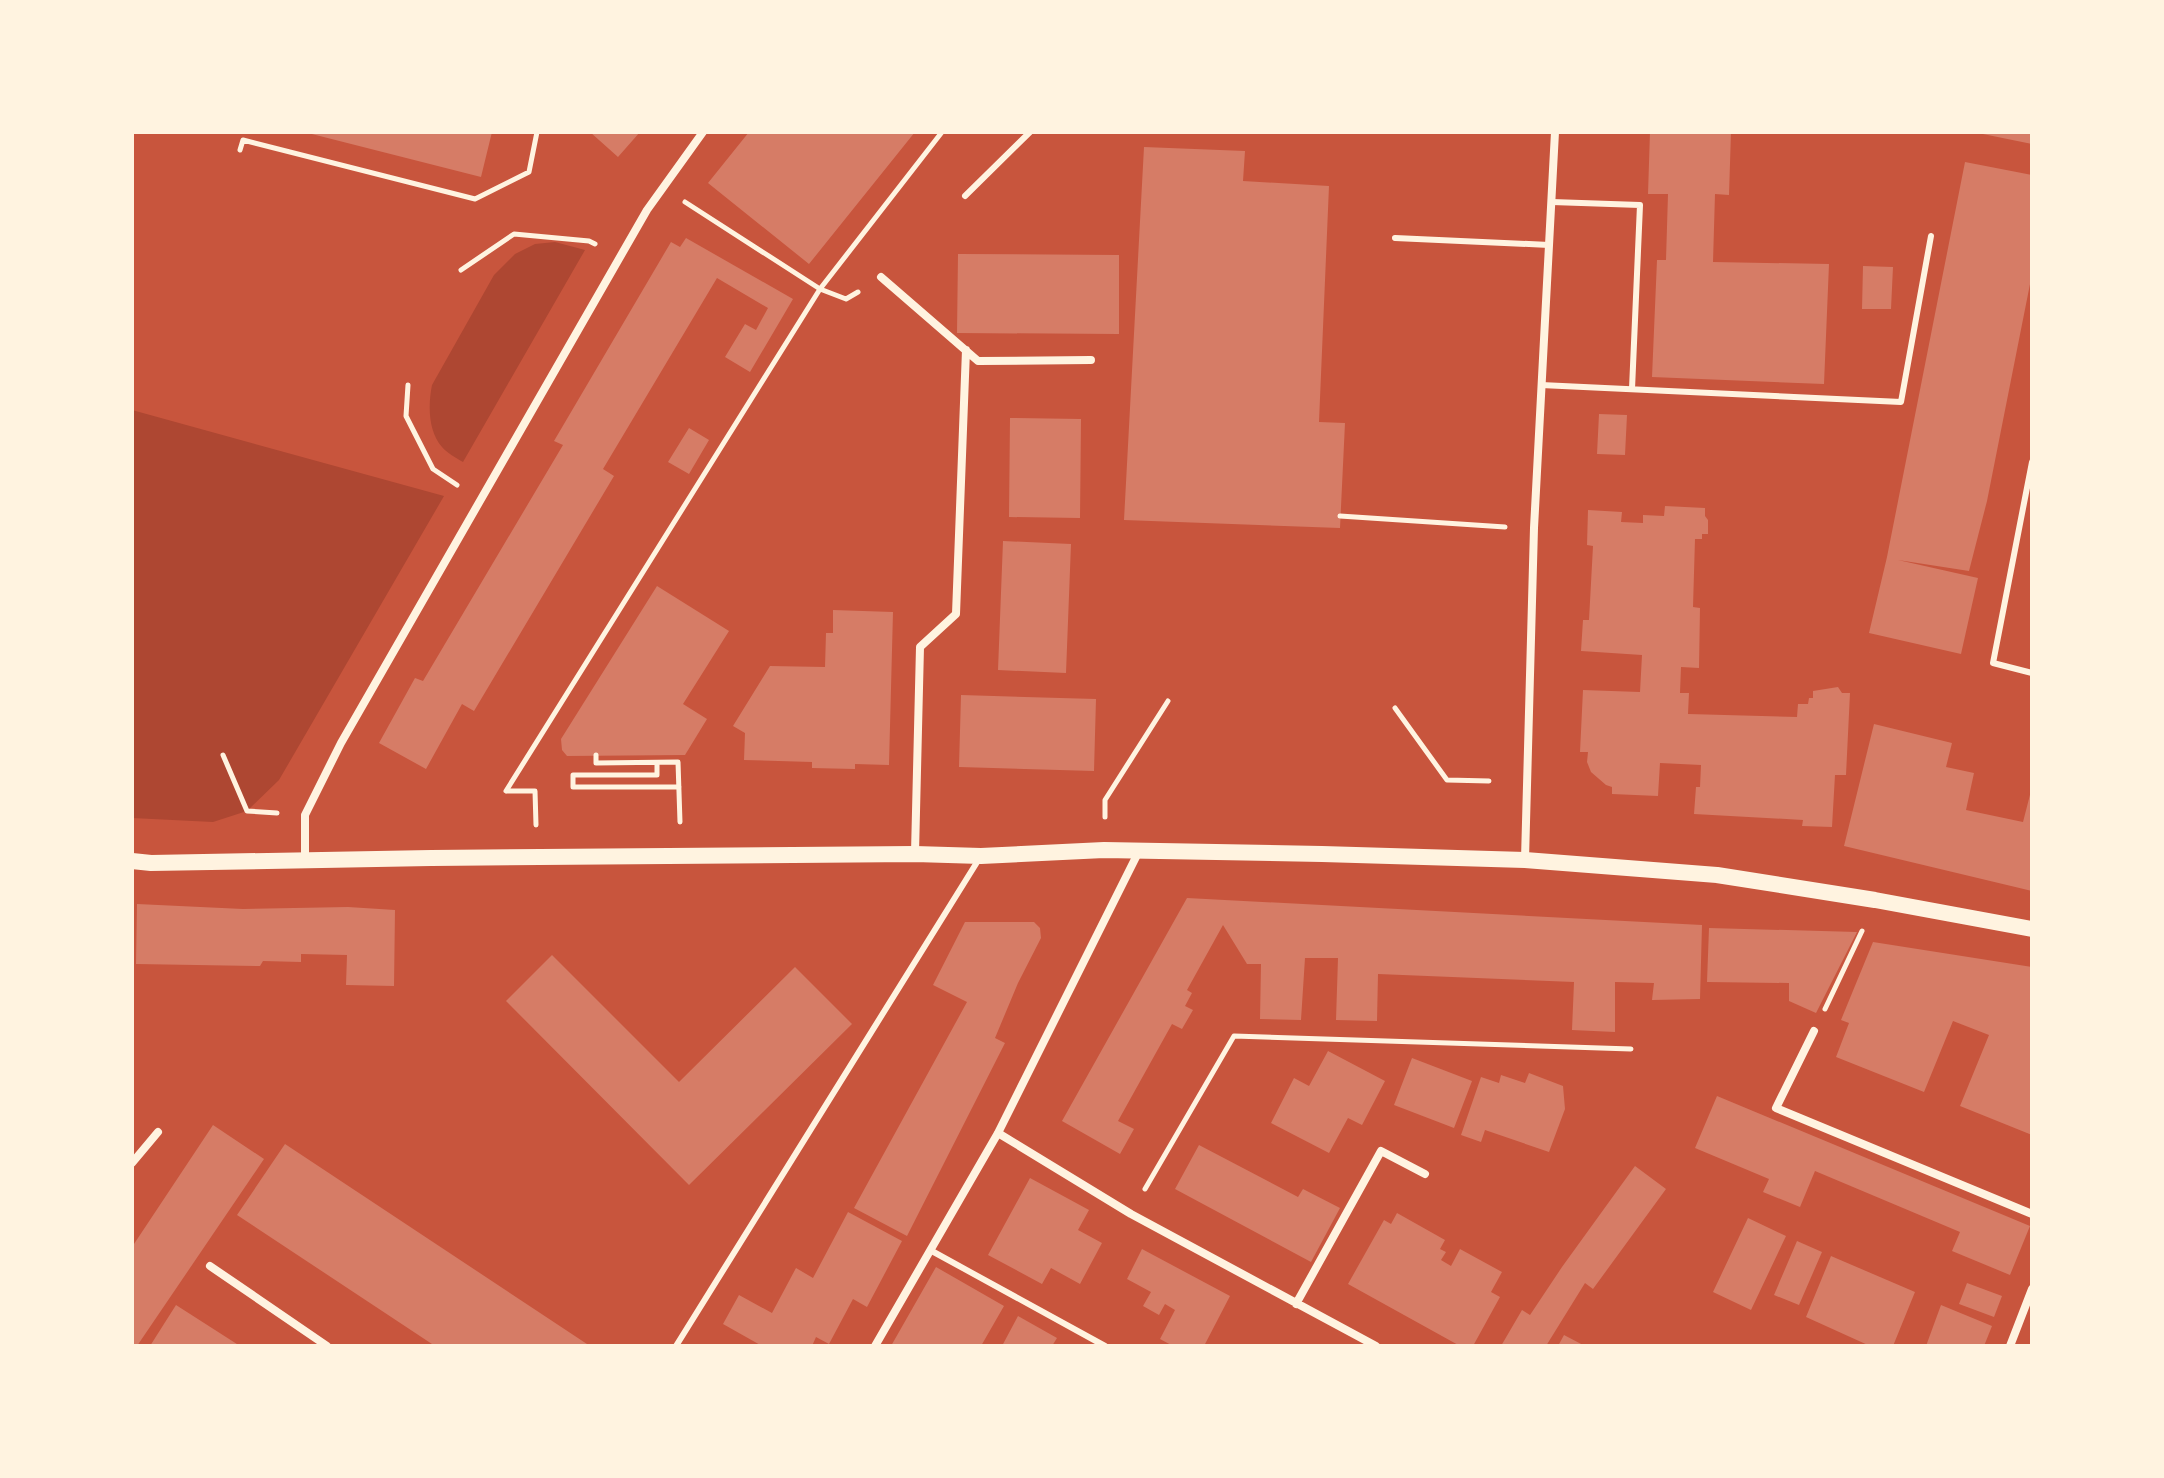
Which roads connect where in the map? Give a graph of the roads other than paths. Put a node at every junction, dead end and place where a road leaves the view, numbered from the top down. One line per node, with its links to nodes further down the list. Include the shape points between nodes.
1 (703, 132): 19 (street, via 647,210 341,743 305,815)
2 (1030, 132): 4 (lane)
3 (1555, 132): 5 (street)
4 (965, 196)
5 (1552, 202): 8 (street); 13 (lane, via 1640,205)
6 (1931, 236): 13 (lane, via 1901,402)
7 (1395, 238): 8 (lane)
8 (1549, 245): 12 (street)
9 (881, 277): 10 (street)
10 (966, 350): 11 (street, via 978,361); 17 (street, via 956,614 920,647)
11 (1091, 360)
12 (1541, 385): 13 (lane); 20 (street)
13 (1632, 389)
14 (2032, 462): 15 (lane, via 1993,663)
15 (2032, 673)
16 (1139, 851): 18 (main road); 20 (main road); 25 (street)
17 (915, 854): 18 (main road); 19 (main road)
18 (981, 856): 34 (lane)
19 (305, 859): 21 (main road)
20 (1525, 860): 22 (main road, via 1717,875)
21 (132, 861)
22 (2032, 929)
23 (1814, 1031): 28 (street, via 1776,1108)
24 (158, 1132): 26 (street)
25 (998, 1133): 29 (street); 32 (street, via 1131,1214)
26 (132, 1163)
27 (1425, 1174): 32 (street, via 1381,1151)
28 (2032, 1214)
29 (930, 1250): 35 (street); 36 (lane)
30 (210, 1266): 33 (street)
31 (2032, 1289): 38 (street)
32 (1296, 1304): 37 (street)
33 (327, 1346)
34 (676, 1346)
35 (875, 1346)
36 (1105, 1346)
37 (1376, 1346)
38 (2010, 1346)

